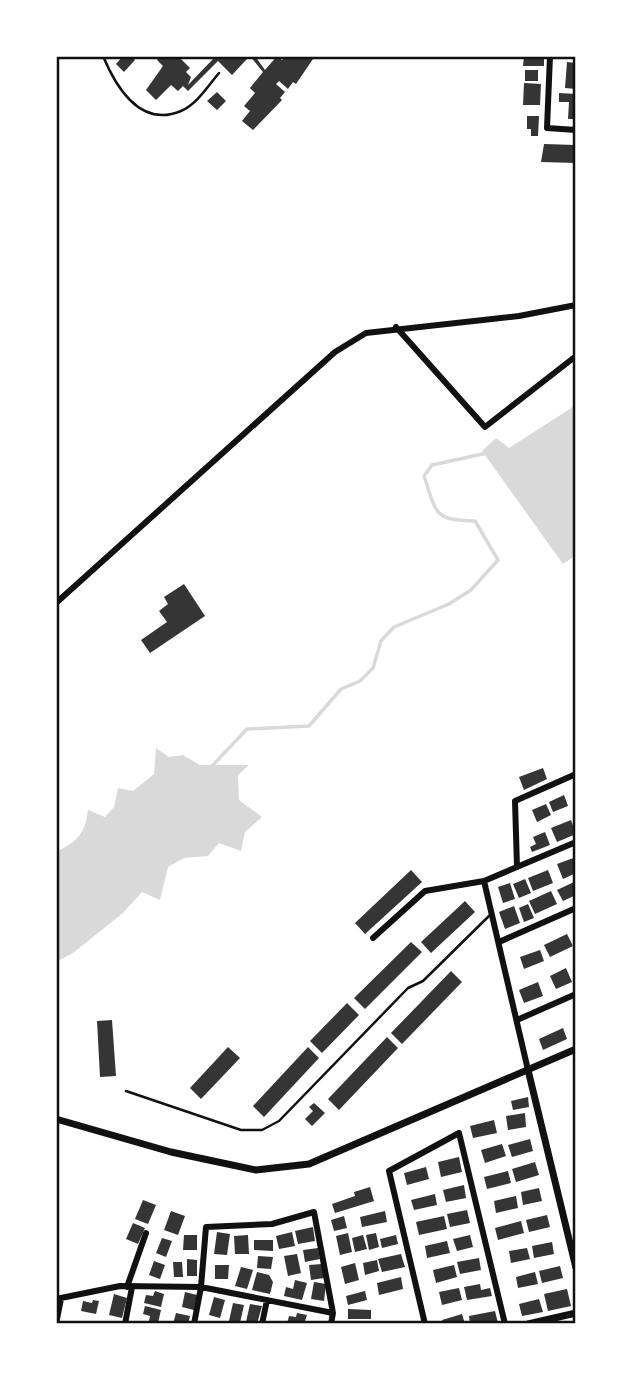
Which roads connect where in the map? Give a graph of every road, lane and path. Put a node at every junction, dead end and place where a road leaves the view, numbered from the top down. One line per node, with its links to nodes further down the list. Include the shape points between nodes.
1 (103, 56): 3 (lane, via 132,106 153,114 179,111 194,102)
2 (550, 56): 4 (street, via 547,128)
3 (219, 73)
4 (576, 131)
5 (576, 305): 6 (street, via 519,316)
6 (396, 327): 7 (street, via 485,428); 8 (street, via 366,333 335,352)
7 (576, 356)
8 (56, 603)
9 (576, 774): 11 (street, via 515,801)
10 (576, 842): 11 (street)
11 (517, 867): 12 (street)
12 (484, 881): 14 (street); 15 (street, via 425,891)
13 (576, 908): 16 (street)
14 (492, 913): 16 (street); 21 (lane, via 424,981 408,988 279,1121 262,1130 241,1130)
15 (373, 939)
16 (499, 942): 18 (street)
17 (576, 994): 18 (street)
18 (517, 1020): 20 (street)
19 (576, 1049): 20 (street)
20 (528, 1070): 22 (street, via 309,1164 257,1170); 24 (street)
21 (126, 1091)
22 (56, 1119)
23 (146, 1233): 25 (street)
24 (576, 1268)
25 (130, 1287): 26 (street); 27 (street); 32 (street)
26 (201, 1287): 28 (street); 30 (street, via 206,1227 272,1224 314,1212); 33 (street)
27 (58, 1299): 31 (street)
28 (267, 1300): 30 (street); 34 (street)
29 (576, 1312): 38 (street)
30 (333, 1313): 35 (street)
31 (56, 1324)
32 (125, 1324)
33 (194, 1324)
34 (262, 1324)
35 (331, 1324)
36 (425, 1324): 37 (street, via 389,1171 459,1133)
37 (505, 1324)
38 (528, 1324)

